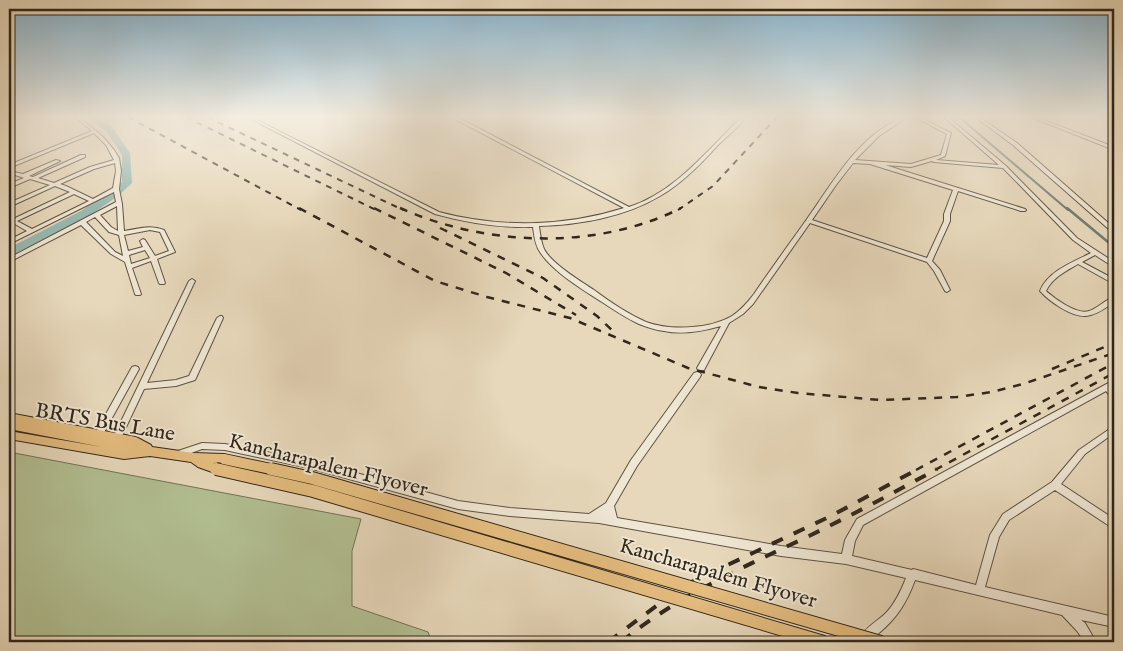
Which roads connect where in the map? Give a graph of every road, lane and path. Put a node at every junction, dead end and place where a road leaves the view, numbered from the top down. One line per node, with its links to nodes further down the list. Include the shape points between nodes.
1 (55, 147): 18 (street)
2 (62, 147): 12 (street)
3 (107, 147): 14 (street)
4 (310, 147): 36 (street, via 437,213 466,222)
5 (514, 147): 30 (street)
6 (711, 147): 30 (street, via 665,191)
7 (866, 147): 15 (street)
8 (946, 147): 13 (street, via 944,155)
9 (982, 147): 19 (street)
10 (1019, 147): 38 (street)
11 (83, 156): 21 (street)
12 (58, 157): 17 (street); 21 (street)
13 (931, 160): 16 (street, via 911,166); 19 (street)
14 (117, 161): 22 (street); 24 (street)
15 (852, 161): 16 (street); 33 (street)
16 (869, 162): 25 (street)
17 (42, 165)
18 (9, 167)
19 (1004, 167): 42 (street)
20 (9, 172): 21 (street)
21 (28, 178): 22 (street); 23 (street)
22 (55, 184): 26 (street); 29 (street)
23 (9, 186)
24 (117, 190): 27 (street); 28 (street)
25 (956, 190): 31 (street); 45 (street)
26 (74, 192): 28 (street); 34 (street)
27 (119, 200): 32 (street); 39 (street)
28 (93, 201): 37 (street)
29 (9, 205)
30 (629, 209): 36 (street, via 589,219)
31 (1023, 210)
32 (96, 215): 35 (street); 39 (street, via 111,230)
33 (808, 221): 45 (street); 56 (street, via 754,297)
34 (11, 222): 37 (street)
35 (82, 222): 44 (street); 47 (street)
36 (536, 225): 56 (street, via 540,246 547,257 599,297 643,323 685,331)
37 (32, 231): 40 (street)
38 (1114, 231)
39 (121, 233): 41 (street); 43 (street, via 160,229 172,252)
40 (9, 242)
41 (126, 254): 43 (street, via 144,245); 47 (street)
42 (1095, 254): 46 (street); 48 (street)
43 (153, 258): 47 (street); 51 (street)
44 (9, 260)
45 (930, 261): 52 (street)
46 (1078, 262): 50 (street); 54 (street, via 1045,284 1043,291 1081,314 1090,313)
47 (128, 264): 53 (street)
48 (1114, 265)
49 (192, 281): 59 (street)
50 (1114, 282)
51 (162, 283)
52 (946, 290)
53 (138, 294)
54 (1114, 299)
55 (220, 318): 59 (street, via 192,378)
56 (727, 322): 72 (street, via 699,371 634,463)
57 (135, 369): 61 (street)
58 (1112, 386): 60 (street); 76 (street, via 860,522 852,534)
59 (140, 390): 61 (street); 67 (street)
60 (1114, 395)
61 (121, 396): 65 (street)
62 (9, 417): 65 (main road)
63 (9, 425): 68 (main road, BRTS Bus Lane)
64 (1114, 429): 71 (street, via 1082,452)
65 (99, 434): 67 (main road)
66 (9, 435): 68 (main road, via 124,455)
67 (117, 438): 68 (main road, via 136,441)
68 (154, 452): 69 (main road, BRTS Bus Lane)
69 (176, 455): 70 (main road, BRTS Bus Lane); 73 (street, via 202,446 225,447 309,464 458,505)
70 (194, 458): 81 (main road, Kancharapalem Flyover, bridge, via 216,469 313,491); 83 (main road, Kancharapalem Flyover, bridge, via 224,459 312,478)
71 (1055, 485): 75 (street); 78 (street, via 1011,512 1001,523)
72 (609, 506): 73 (street); 74 (street)
73 (591, 518): 74 (street)
74 (614, 522): 76 (street)
75 (1114, 524)
76 (846, 559): 77 (street)
77 (913, 574): 78 (street); 82 (street, via 897,610)
78 (979, 590): 79 (street)
79 (1065, 611): 80 (street); 84 (street)
80 (1114, 622)
81 (824, 642)
82 (860, 642)
83 (881, 642)
84 (1091, 642)

